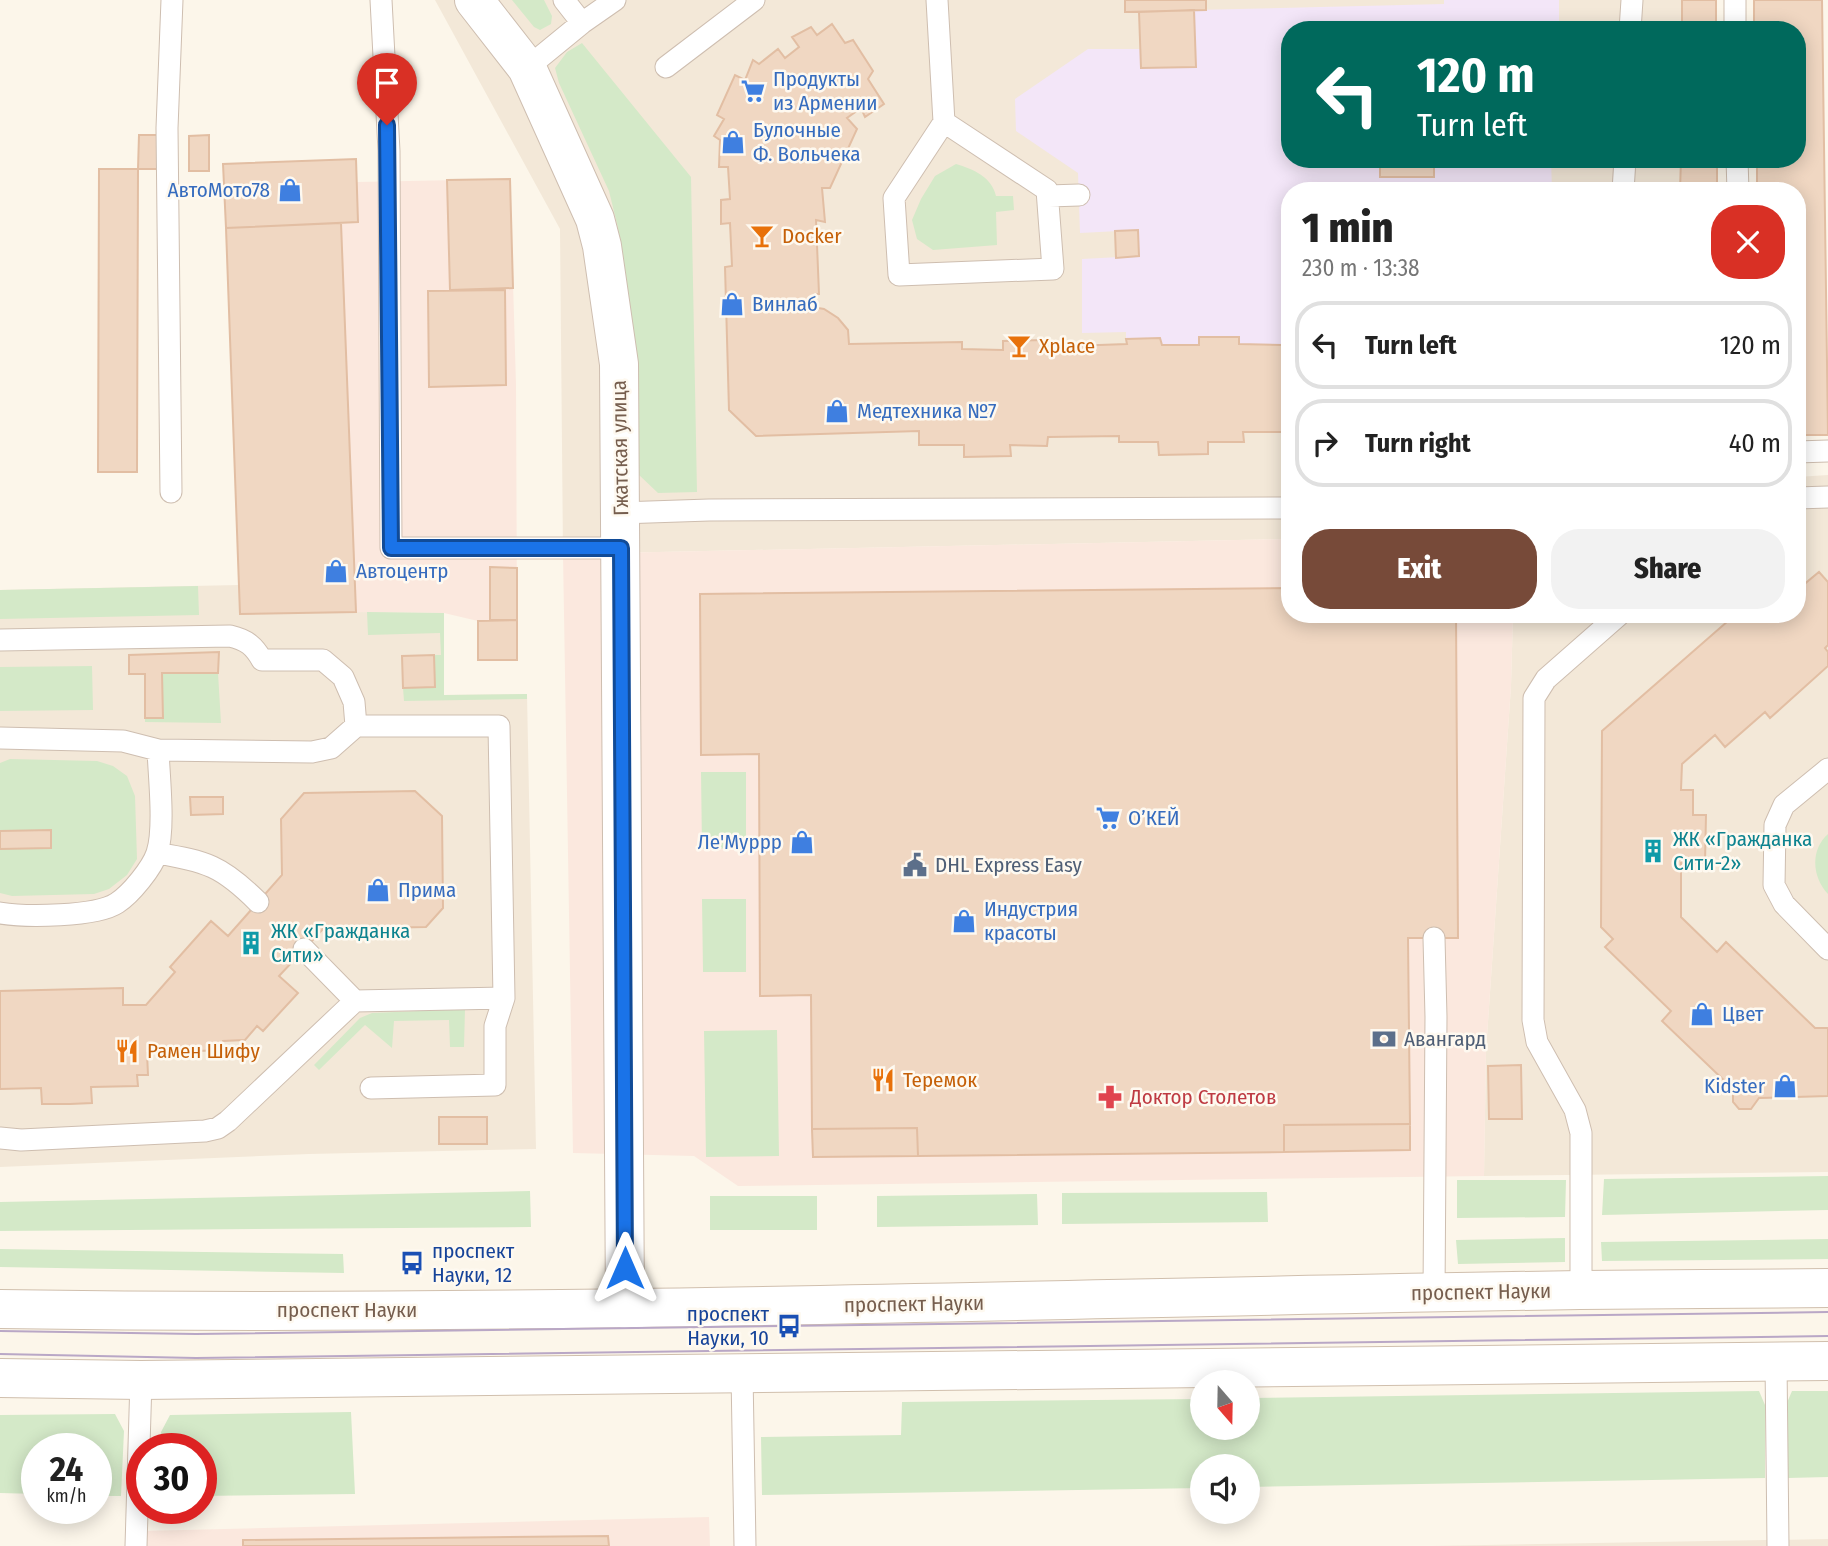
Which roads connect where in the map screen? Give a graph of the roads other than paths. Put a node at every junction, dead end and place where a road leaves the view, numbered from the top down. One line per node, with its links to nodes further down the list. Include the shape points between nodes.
1 (172, 0): 20 (lane, via 167,128)
2 (381, 0): 24 (lane, via 389,151 391,548)
3 (474, 0): 14 (main road, Гжатская улица)
4 (564, 0): 12 (lane)
5 (615, 0): 12 (lane)
6 (754, 0): 13 (lane)
7 (937, 0): 15 (lane)
8 (1632, 0): 10 (lane)
9 (1735, 0): 11 (lane)
10 (1631, 21)
11 (1735, 21)
12 (582, 23): 14 (lane)
13 (666, 67)
14 (527, 68): 24 (main road, Гжатская улица, via 595,219 601,246 619,364)
15 (944, 122): 17 (lane, via 1043,186); 17 (lane, via 894,198 899,275 1053,269)
16 (1079, 195): 17 (lane)
17 (1049, 196)
18 (1828, 451): 19 (lane)
19 (1806, 452)
20 (171, 492)
21 (1828, 497): 22 (lane)
22 (1806, 498)
23 (1281, 508): 24 (lane, via 709,510)
24 (621, 531): 45 (main road, Гжатская улица)
25 (1610, 623): 42 (lane, via 1546,679 1534,698 1533,1020 1537,1042 1575,1110 1581,1133)
26 (0, 640): 27 (lane, via 245,639 262,660 323,660 343,677 354,702)
27 (356, 726): 29 (lane, via 331,748 312,752); 37 (lane, via 499,726)
28 (0, 738): 29 (lane, via 123,741)
29 (158, 750): 31 (lane)
30 (1828, 769): 36 (lane, via 1784,805 1775,825 1774,885 1784,904)
31 (157, 853): 32 (lane, via 203,862 228,874); 33 (lane, via 144,877 118,903 100,910)
32 (258, 902)
33 (0, 913)
34 (1434, 938): 43 (lane)
35 (304, 949): 38 (lane)
36 (1828, 949)
37 (504, 998): 38 (lane); 39 (lane, via 495,1026 495,1085)
38 (355, 1001): 40 (lane, via 218,1128)
39 (371, 1088)
40 (0, 1139)
41 (1828, 1288): 42 (main road, проспект Науки)
42 (1581, 1290): 43 (main road, проспект Науки)
43 (1434, 1293): 45 (main road, проспект Науки)
44 (0, 1309): 45 (main road, проспект Науки)
45 (625, 1309)
46 (1776, 1362): 47 (main road); 48 (main road); 53 (lane)
47 (1828, 1362)
48 (742, 1374): 50 (main road); 52 (lane)
49 (0, 1378): 50 (main road)
50 (141, 1380): 51 (lane)
51 (136, 1546)
52 (745, 1546)
53 (1778, 1546)

